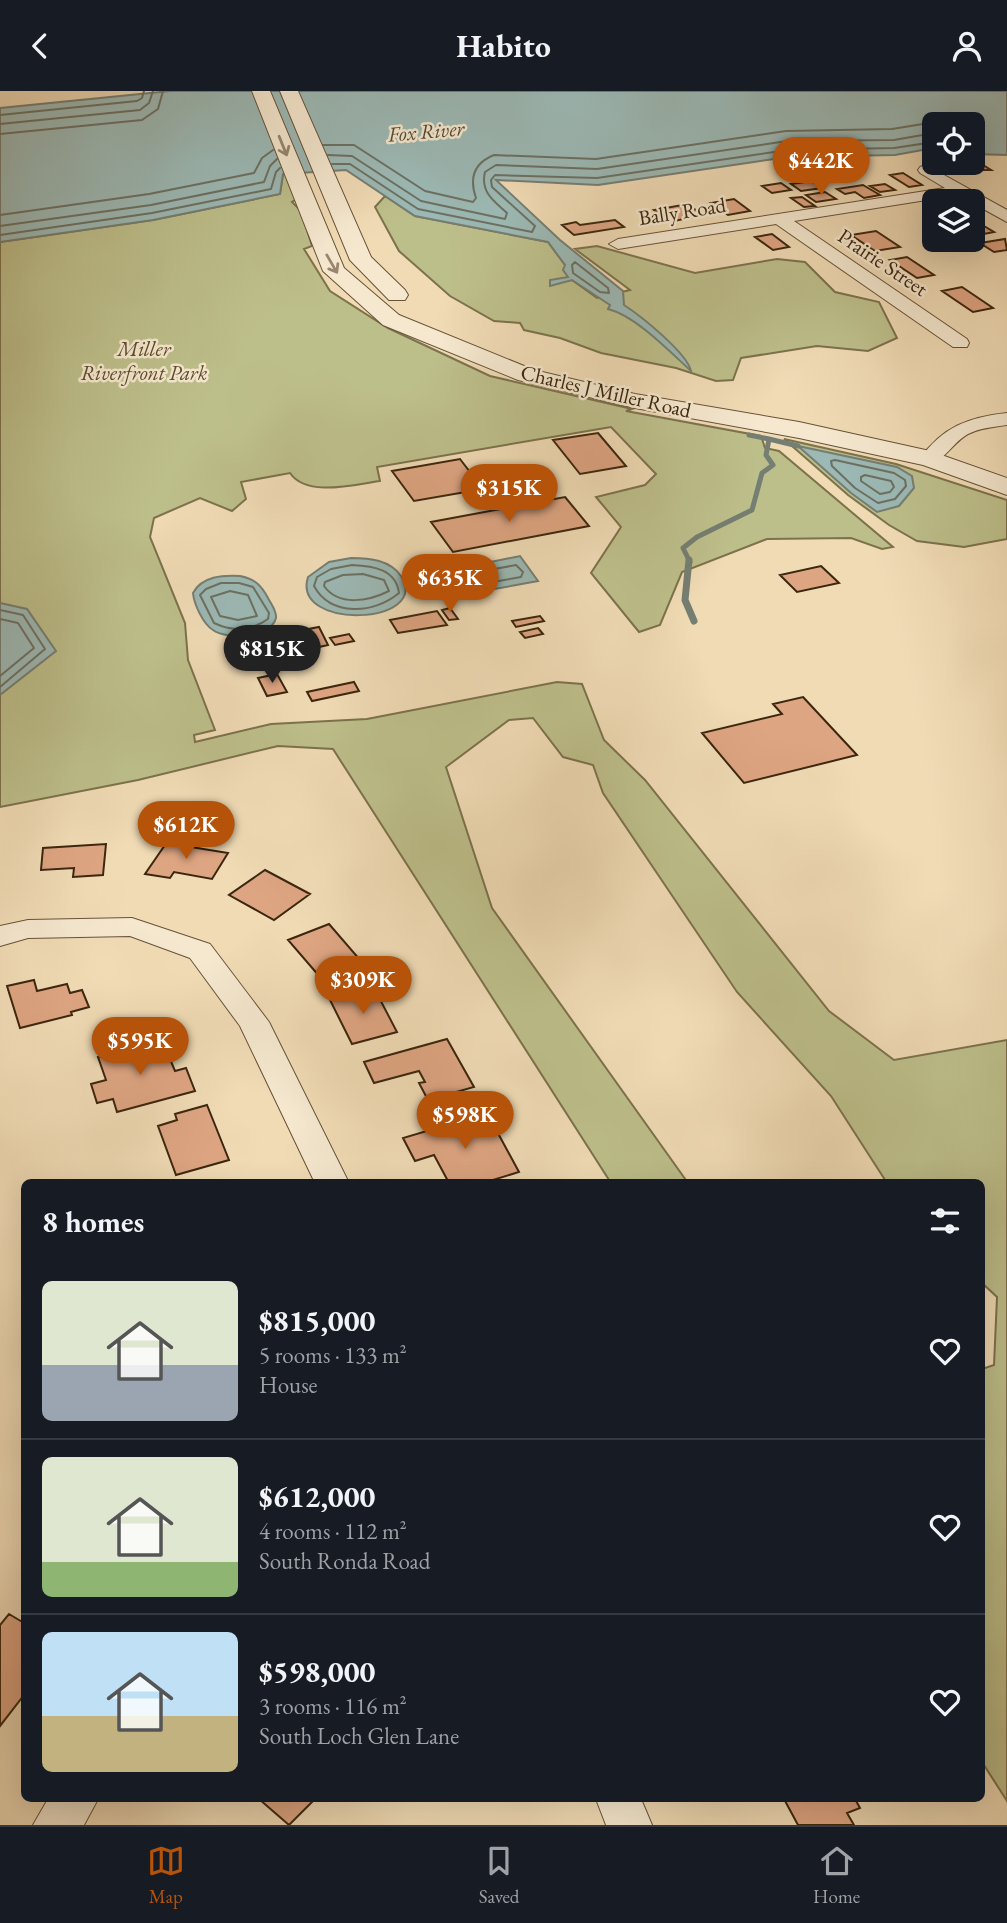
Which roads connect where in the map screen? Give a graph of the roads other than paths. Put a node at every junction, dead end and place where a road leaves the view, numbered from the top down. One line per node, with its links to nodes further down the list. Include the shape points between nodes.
1 (261, 91): 12 (street, Charles J Miller Road, one-way to 12, via 334,271 391,320 526,375 635,401)
2 (289, 91): 12 (street, Charles J Miller Road, via 361,260 419,312 562,369)
3 (935, 175): 4 (street)
4 (959, 189)
5 (922, 196): 8 (street, Bally Road)
6 (985, 204): 7 (street)
7 (1007, 217)
8 (780, 219): 9 (street, Bally Road); 10 (street, Prairie Street)
9 (618, 244)
10 (960, 343)
11 (1007, 419): 12 (street, via 976,422 945,438)
12 (934, 452): 13 (street, Charles J Miller Road); 14 (street, Charles J Miller Road)
13 (1007, 468)
14 (1007, 487)
15 (0, 936): 16 (street, via 28,929 132,927 200,951 254,1022)
16 (330, 1179)
17 (74, 1802): 19 (street)
18 (619, 1802): 20 (street)
19 (56, 1825)
20 (629, 1825)

